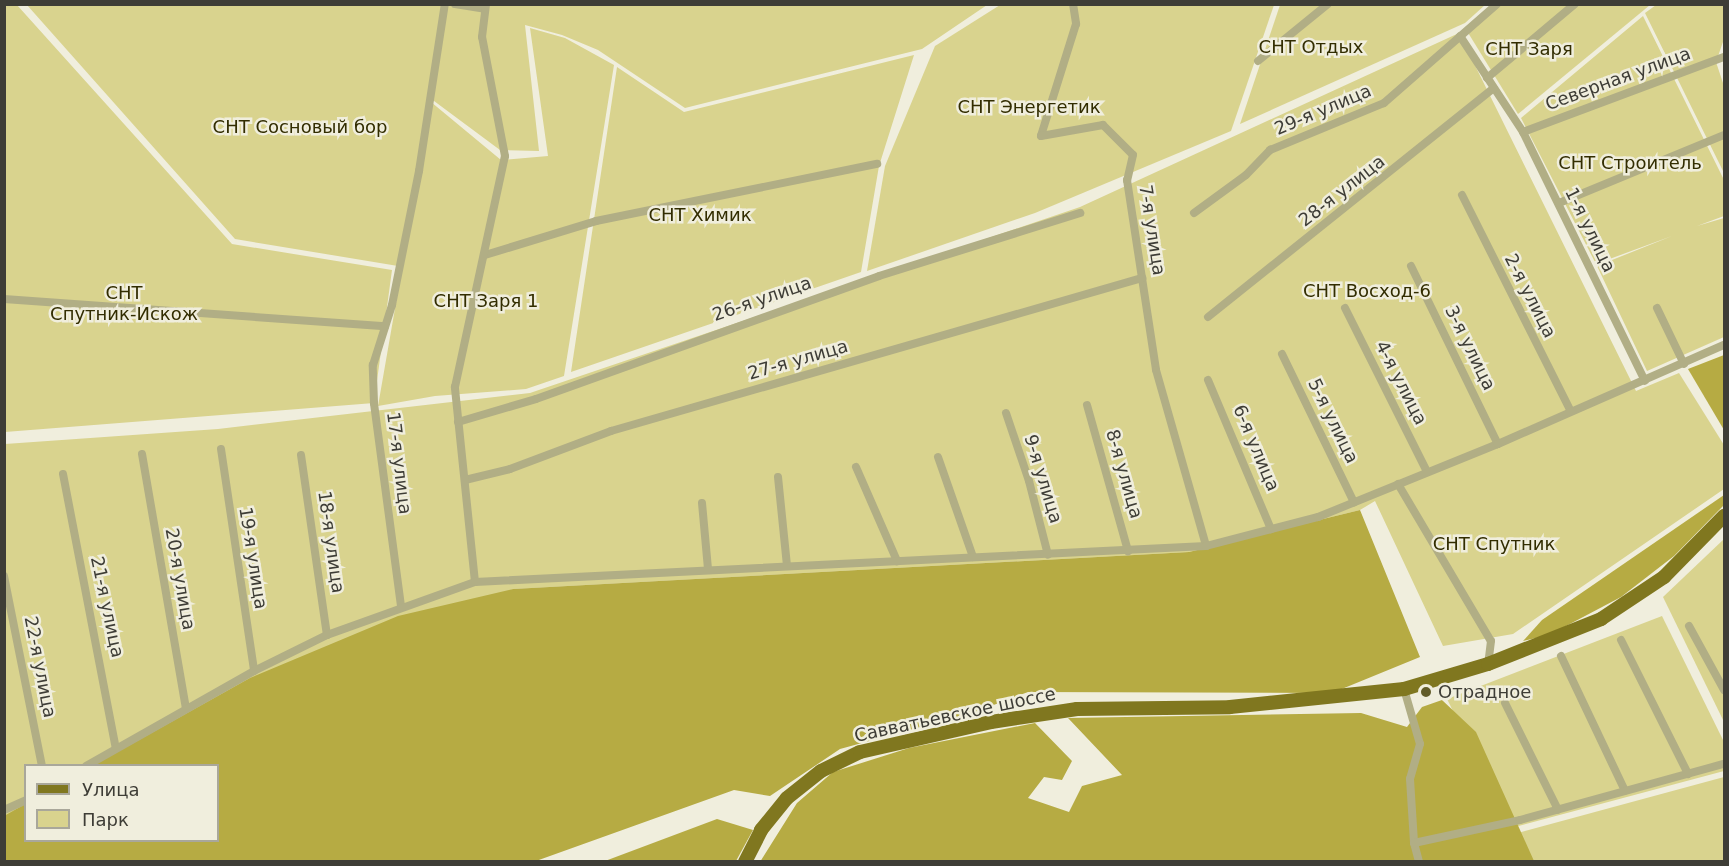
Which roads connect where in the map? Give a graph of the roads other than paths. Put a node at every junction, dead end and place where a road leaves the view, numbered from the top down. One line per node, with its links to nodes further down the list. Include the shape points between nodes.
1 (445, 4): 27 (street, 17-я улица, via 419,171)
2 (455, 4): 7 (street)
3 (1073, 4): 22 (street, 7-я улица, via 1076,24 1041,136 1047,138 1103,125 1133,155 1127,180)
4 (1328, 4): 10 (street)
5 (1497, 4): 8 (street, 29-я улица)
6 (1575, 4): 11 (street)
7 (485, 7): 20 (street, via 482,37 506,156)
8 (1461, 35): 11 (street, 1-я улица); 19 (street, 29-я улица, via 1384,103 1270,150 1246,175)
9 (1725, 57): 13 (street, Северная улица)
10 (1258, 61)
11 (1487, 78): 12 (street, 1-я улица)
12 (1494, 88): 13 (street, 1-я улица); 26 (street, 28-я улица)
13 (1523, 132): 17 (street, 1-я улица)
14 (1725, 135): 17 (street)
15 (877, 164): 20 (street, via 596,221)
16 (1462, 195): 34 (street, 2-я улица)
17 (1560, 203): 32 (street, 1-я улица)
18 (1080, 213): 36 (street, 26-я улица, via 879,276 536,399)
19 (1194, 213)
20 (484, 255): 36 (street, via 455,387)
21 (1411, 266): 37 (street, 3-я улица)
22 (1142, 278): 46 (street, 27-я улица, via 611,431 510,469); 52 (street, 7-я улица, via 1156,370)
23 (4, 299): 27 (street)
24 (1345, 308): 43 (street, 4-я улица)
25 (1658, 308): 30 (street)
26 (1208, 317)
27 (385, 326): 61 (street, 17-я улица, via 373,365 374,403)
28 (1725, 345): 30 (street)
29 (1282, 354): 48 (street, 5-я улица)
30 (1684, 364): 32 (street)
31 (1208, 380): 51 (street, 6-я улица)
32 (1645, 381): 34 (street)
33 (1087, 405): 53 (street, 8-я улица)
34 (1570, 410): 37 (street)
35 (1005, 413): 54 (street, 9-я улица, via 1029,481)
36 (458, 422): 46 (street)
37 (1498, 444): 43 (street)
38 (221, 449): 67 (street, 19-я улица)
39 (142, 454): 71 (street, 20-я улица)
40 (301, 455): 63 (street, 18-я улица)
41 (938, 457): 55 (street)
42 (856, 467): 56 (street)
43 (1427, 472): 47 (street)
44 (63, 474): 72 (street, 21-я улица)
45 (778, 477): 57 (street)
46 (465, 480): 60 (street)
47 (1398, 484): 48 (street); 66 (street, via 1491,641)
48 (1354, 502): 51 (street, via 1318,517)
49 (702, 503): 58 (street)
50 (1725, 516): 66 (main road, Савватьевское шоссе, via 1664,577 1615,612)
51 (1270, 529): 52 (street)
52 (1206, 546): 53 (street)
53 (1128, 551): 54 (street)
54 (1048, 555): 55 (street)
55 (973, 557): 56 (street)
56 (897, 561): 57 (street)
57 (787, 566): 58 (street)
58 (708, 569): 60 (street)
59 (4, 576): 73 (street, 22-я улица)
60 (475, 582): 61 (street)
61 (401, 606): 63 (street)
62 (1689, 626): 69 (street)
63 (327, 635): 67 (street)
64 (1621, 640): 76 (street)
65 (1561, 656): 77 (street)
66 (1488, 664): 68 (main road, Савватьевское шоссе)
67 (254, 671): 71 (street)
68 (1404, 689): 81 (street, via 1420,744 1410,779); 82 (main road, Савватьевское шоссе, via 1251,706 1077,709 892,743 840,760 812,777 780,806)
69 (1725, 690)
70 (1505, 704): 80 (street)
71 (186, 708): 72 (street)
72 (116, 748): 74 (street)
73 (42, 764)
74 (88, 764)
75 (1725, 764): 76 (street)
76 (1688, 774): 77 (street)
77 (1625, 791): 80 (street)
78 (24, 801): 79 (street)
79 (4, 810)
80 (1558, 810): 81 (street)
81 (1414, 843): 83 (street)
82 (745, 861)
83 (1419, 861)

